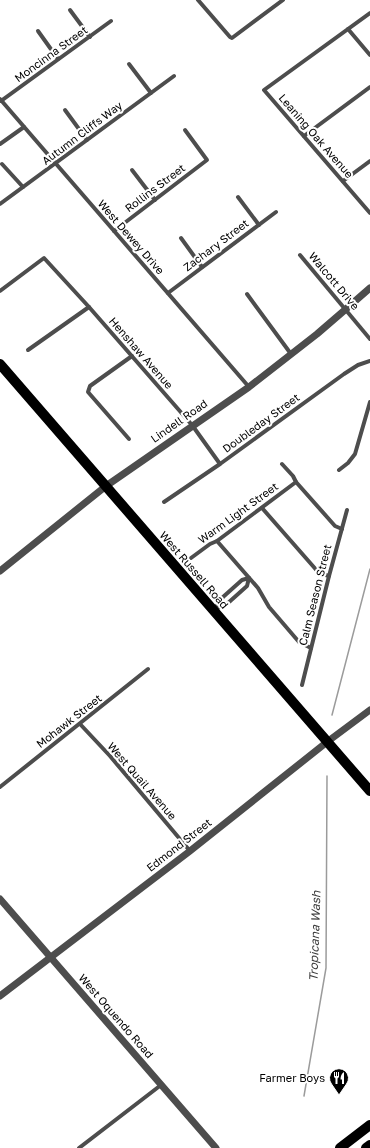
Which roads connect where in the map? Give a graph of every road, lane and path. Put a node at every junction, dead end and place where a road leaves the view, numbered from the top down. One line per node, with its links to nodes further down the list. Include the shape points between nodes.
1 (198, 0): 2 (street, via 232,38)
2 (283, 0)
3 (70, 10): 8 (street)
4 (370, 13): 6 (street)
5 (111, 21): 8 (street, Moncinna Street)
6 (348, 29): 9 (street); 19 (street, Leaning Oak Avenue, via 264,90)
7 (38, 31): 10 (street)
8 (90, 37): 10 (street, Moncinna Street)
9 (370, 55)
10 (58, 59): 15 (street, Moncinna Street)
11 (129, 64): 14 (street)
12 (174, 76): 14 (street, Autumn Cliffs Way)
13 (370, 87): 19 (street)
14 (151, 93): 20 (street, Autumn Cliffs Way)
15 (0, 100): 17 (street, West Dewey Drive)
16 (65, 110): 20 (street)
17 (24, 127): 21 (street); 24 (street, West Dewey Drive)
18 (185, 130): 29 (street, Rollins Street, via 208,160)
19 (304, 136): 26 (street, Leaning Oak Avenue)
20 (87, 140): 24 (street, Autumn Cliffs Way)
21 (0, 144)
22 (370, 161): 26 (street)
23 (2, 164): 27 (street)
24 (56, 164): 27 (street, Autumn Cliffs Way); 34 (street, West Dewey Drive)
25 (132, 170): 29 (street)
26 (343, 181): 32 (street, Leaning Oak Avenue)
27 (23, 188): 30 (street, Autumn Cliffs Way)
28 (238, 197): 33 (street)
29 (155, 200): 34 (street, Rollins Street)
30 (0, 204)
31 (276, 212): 33 (street, Zachary Street)
32 (370, 212)
33 (259, 225): 37 (street, Zachary Street)
34 (114, 231): 40 (street, West Dewey Drive)
35 (181, 238): 37 (street)
36 (300, 255): 43 (street, Walcott Drive)
37 (202, 267): 40 (street, Zachary Street)
38 (370, 288): 43 (street, Lindell Road)
39 (0, 290): 42 (street, Henshaw Avenue, via 44,258)
40 (168, 293): 50 (street, West Dewey Drive)
41 (247, 294): 46 (street)
42 (89, 307): 45 (street); 47 (street, Henshaw Avenue)
43 (346, 308): 44 (street, Walcott Drive); 46 (street, Lindell Road)
44 (370, 339)
45 (28, 350)
46 (291, 354): 50 (street, Lindell Road)
47 (132, 356): 52 (street, Henshaw Avenue); 53 (street, via 90,386 88,392)
48 (370, 361): 54 (street, Doubleday Street, via 344,374)
49 (0, 364): 58 (main road, West Russell Road)
50 (249, 387): 52 (street, Lindell Road)
51 (370, 402): 56 (street, via 355,454)
52 (192, 425): 54 (street, Henshaw Avenue); 58 (street, Lindell Road)
53 (129, 439)
54 (220, 464): 59 (street, Doubleday Street)
55 (282, 464): 57 (street)
56 (339, 470)
57 (296, 482): 60 (street, Warm Light Street); 62 (street, via 335,526)
58 (106, 486): 65 (street, Lindell Road); 68 (main road, West Russell Road)
59 (164, 502)
60 (262, 508): 63 (street, Warm Light Street); 66 (street, via 319,573)
61 (347, 510): 62 (street, Calm Season Street)
62 (342, 529): 66 (street, Calm Season Street)
63 (217, 541): 64 (street, Warm Light Street); 67 (street)
64 (191, 558)
65 (0, 571)
66 (329, 576): 69 (street, Calm Season Street)
67 (250, 578): 68 (street, via 242,580 223,597); 68 (street, via 244,589 228,603); 69 (street, via 269,607 299,642)
68 (214, 610): 74 (main road, West Russell Road)
69 (311, 648): 71 (street, Calm Season Street)
70 (148, 669): 73 (street, Mohawk Street)
71 (302, 685)
72 (370, 710): 74 (street, Edmond Street)
73 (80, 724): 75 (street, Mohawk Street); 77 (street, West Quail Avenue)
74 (327, 742): 76 (main road, West Russell Road); 77 (street, Edmond Street)
75 (0, 787)
76 (370, 791)
77 (190, 851): 79 (street, Edmond Street)
78 (0, 899): 79 (street, West Oquendo Road)
79 (51, 958): 80 (street, Edmond Street); 81 (street, West Oquendo Road)
80 (0, 996)
81 (161, 1085): 85 (street); 86 (street, West Oquendo Road)
82 (370, 1125): 83 (main road)
83 (351, 1144): 87 (main road)
84 (370, 1145): 88 (main road)
85 (79, 1148)
86 (216, 1148)
87 (340, 1148)
88 (366, 1148)

